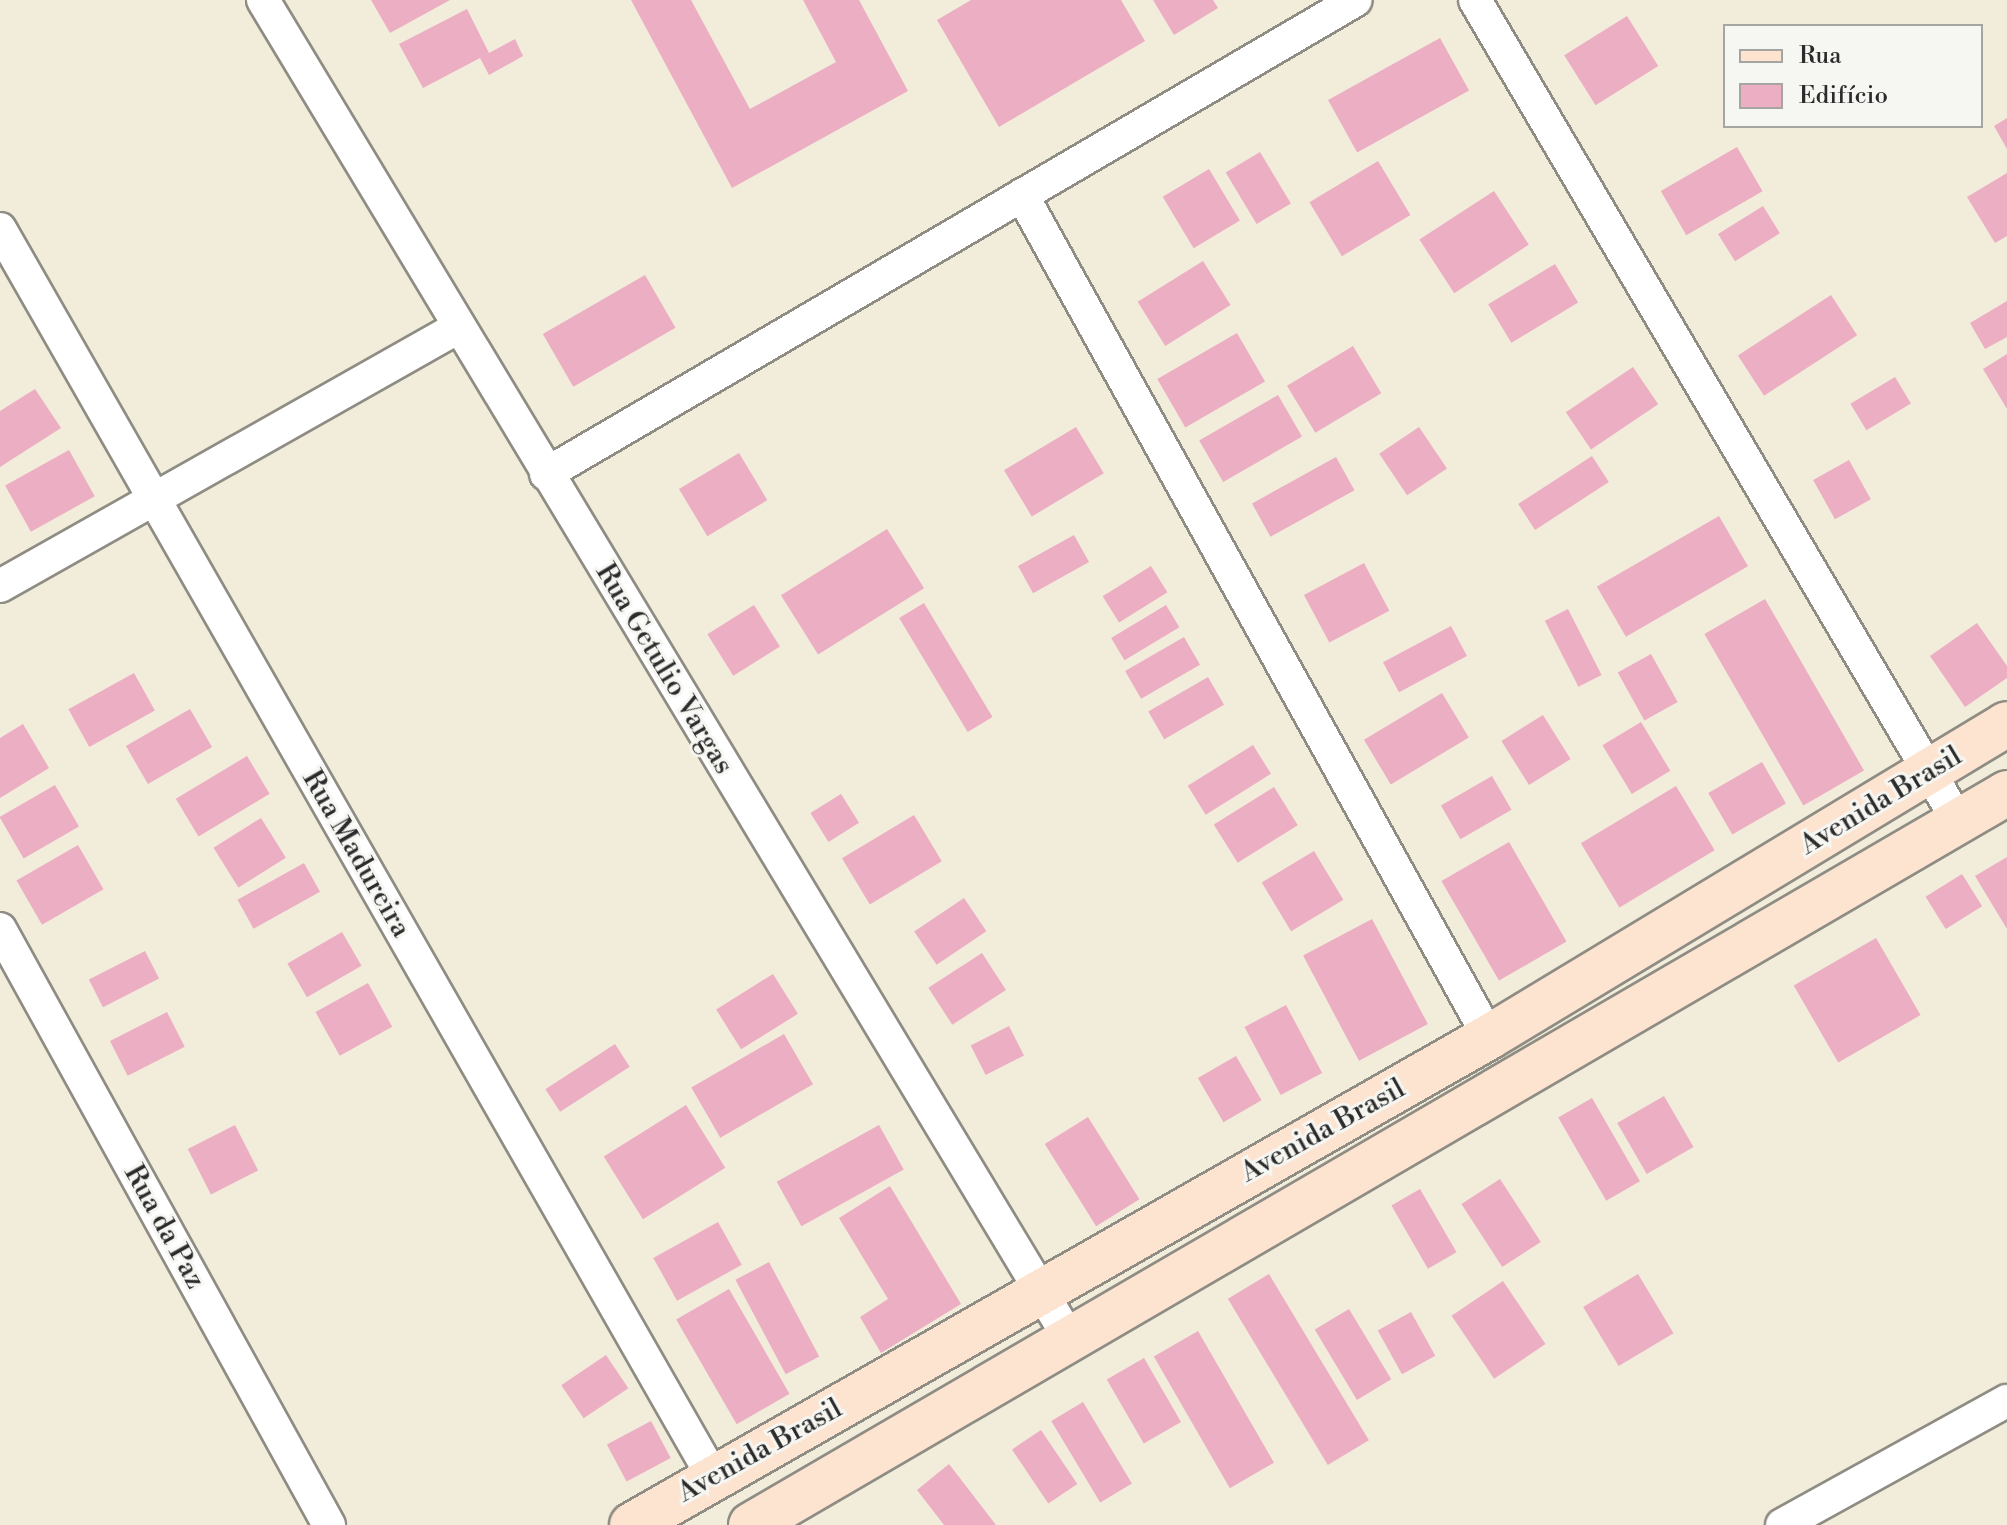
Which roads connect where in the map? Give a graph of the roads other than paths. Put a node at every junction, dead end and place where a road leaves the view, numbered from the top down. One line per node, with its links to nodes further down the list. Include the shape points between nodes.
1 (263, 0): 6 (street, Rua Getulio Vargas)
2 (1356, 0): 4 (street)
3 (1475, 0): 11 (street)
4 (1022, 195): 7 (street); 15 (street)
5 (0, 229): 8 (street, Rua Madureira)
6 (457, 328): 7 (street, Rua Getulio Vargas); 8 (street)
7 (546, 474): 16 (street, Rua Getulio Vargas)
8 (153, 498): 9 (street); 19 (street, Rua Madureira)
9 (0, 586)
10 (2007, 724): 11 (street, Avenida Brasil)
11 (1929, 773): 13 (street); 15 (street, Avenida Brasil)
12 (2007, 793): 13 (street, Avenida Brasil)
13 (1958, 821): 17 (street, Avenida Brasil)
14 (0, 929): 20 (street, Rua da Paz)
15 (1489, 1037): 16 (street, Avenida Brasil)
16 (1040, 1290): 17 (street, Rua Getulio Vargas); 19 (street, Avenida Brasil)
17 (1068, 1336): 22 (street, Avenida Brasil)
18 (2007, 1401): 23 (street)
19 (714, 1479): 21 (street, Avenida Brasil)
20 (329, 1525)
21 (632, 1525)
22 (751, 1525)
23 (1782, 1525)

